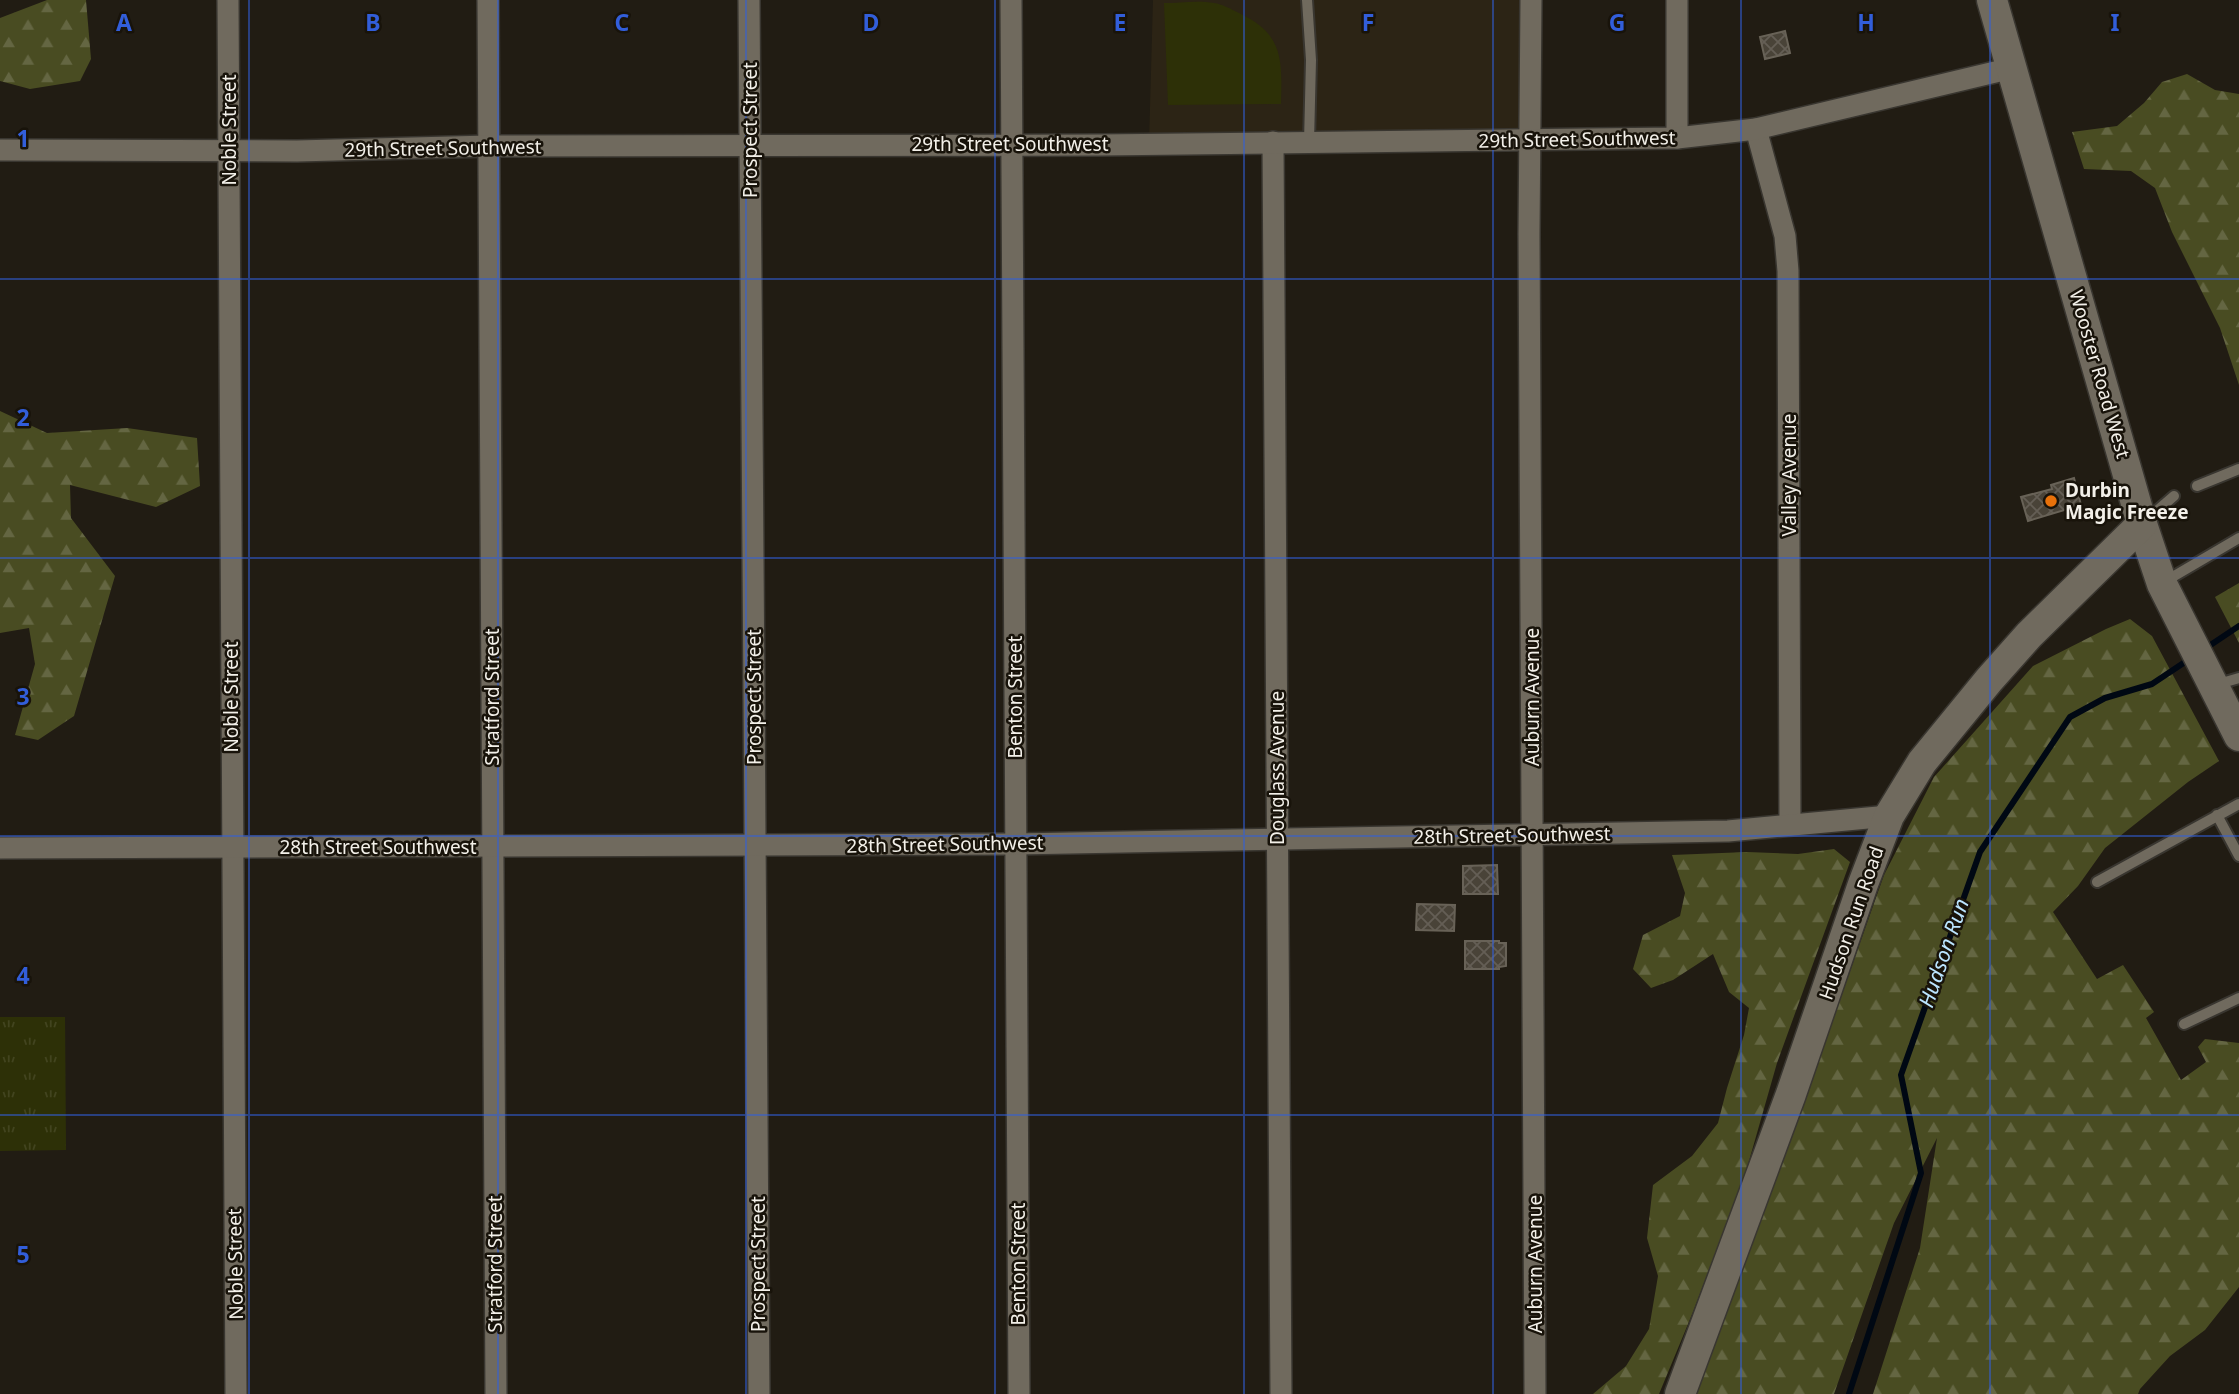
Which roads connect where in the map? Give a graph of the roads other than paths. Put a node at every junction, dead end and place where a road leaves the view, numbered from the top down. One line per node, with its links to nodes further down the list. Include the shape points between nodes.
1 (228, 0): 19 (street, Noble Street)
2 (488, 0): 16 (street, Stratford Street)
3 (749, 0): 17 (street, Prospect Street)
4 (1012, 0): 15 (street, Benton Street)
5 (1307, 0): 14 (lane)
6 (1531, 0): 12 (street, Auburn Avenue)
7 (1677, 0): 11 (street)
8 (1992, 0): 9 (main road, Wooster Road West)
9 (2012, 68): 10 (street, 29th Street Southwest); 23 (main road, Wooster Road West)
10 (1756, 130): 11 (street, 29th Street Southwest); 31 (street, Valley Avenue, via 1783,227 1788,271)
11 (1677, 138): 12 (street, 29th Street Southwest)
12 (1530, 140): 14 (street, 29th Street Southwest); 32 (street, Auburn Avenue)
13 (1273, 142): 14 (street, 29th Street Southwest); 15 (street, 29th Street Southwest); 33 (street, Douglass Avenue)
14 (1310, 142)
15 (1012, 145): 17 (street, 29th Street Southwest); 34 (street, Benton Street)
16 (489, 146): 17 (street, 29th Street Southwest); 19 (street, 29th Street Southwest); 36 (street, Stratford Street)
17 (750, 146): 35 (street, Prospect Street)
18 (0, 150): 19 (street, 29th Street Southwest)
19 (229, 150): 38 (street, Noble Street)
20 (2239, 469): 21 (lane)
21 (2197, 486)
22 (2174, 496): 23 (lane)
23 (2142, 523): 25 (main road, Wooster Road West); 30 (main road, Hudson Run Road, via 2029,635 1958,716 1922,762)
24 (2239, 538): 25 (lane)
25 (2162, 584): 26 (main road, Wooster Road West, via 2181,623)
26 (2220, 680): 27 (main road, Wooster Road West)
27 (2239, 736)
28 (2239, 804): 29 (lane)
29 (2217, 815): 39 (lane); 40 (lane)
30 (1889, 816): 31 (street, 28th Street Southwest); 49 (main road, Hudson Run Road)
31 (1790, 825): 32 (street, 28th Street Southwest, via 1728,831)
32 (1532, 834): 33 (street, 28th Street Southwest); 48 (street, Auburn Avenue)
33 (1277, 839): 34 (street, 28th Street Southwest); 47 (street, Douglass Avenue)
34 (1016, 844): 35 (street, 28th Street Southwest); 46 (street, Benton Street)
35 (755, 846): 36 (street, 28th Street Southwest); 45 (street, Prospect Street)
36 (493, 847): 38 (street, 28th Street Southwest); 44 (street, Stratford Street)
37 (0, 848): 38 (street, 28th Street Southwest)
38 (232, 848): 43 (street, Noble Street)
39 (2239, 856)
40 (2097, 882)
41 (2239, 998): 42 (lane)
42 (2184, 1024)
43 (236, 1394)
44 (496, 1394)
45 (759, 1394)
46 (1019, 1394)
47 (1281, 1394)
48 (1535, 1394)
49 (1680, 1394)

